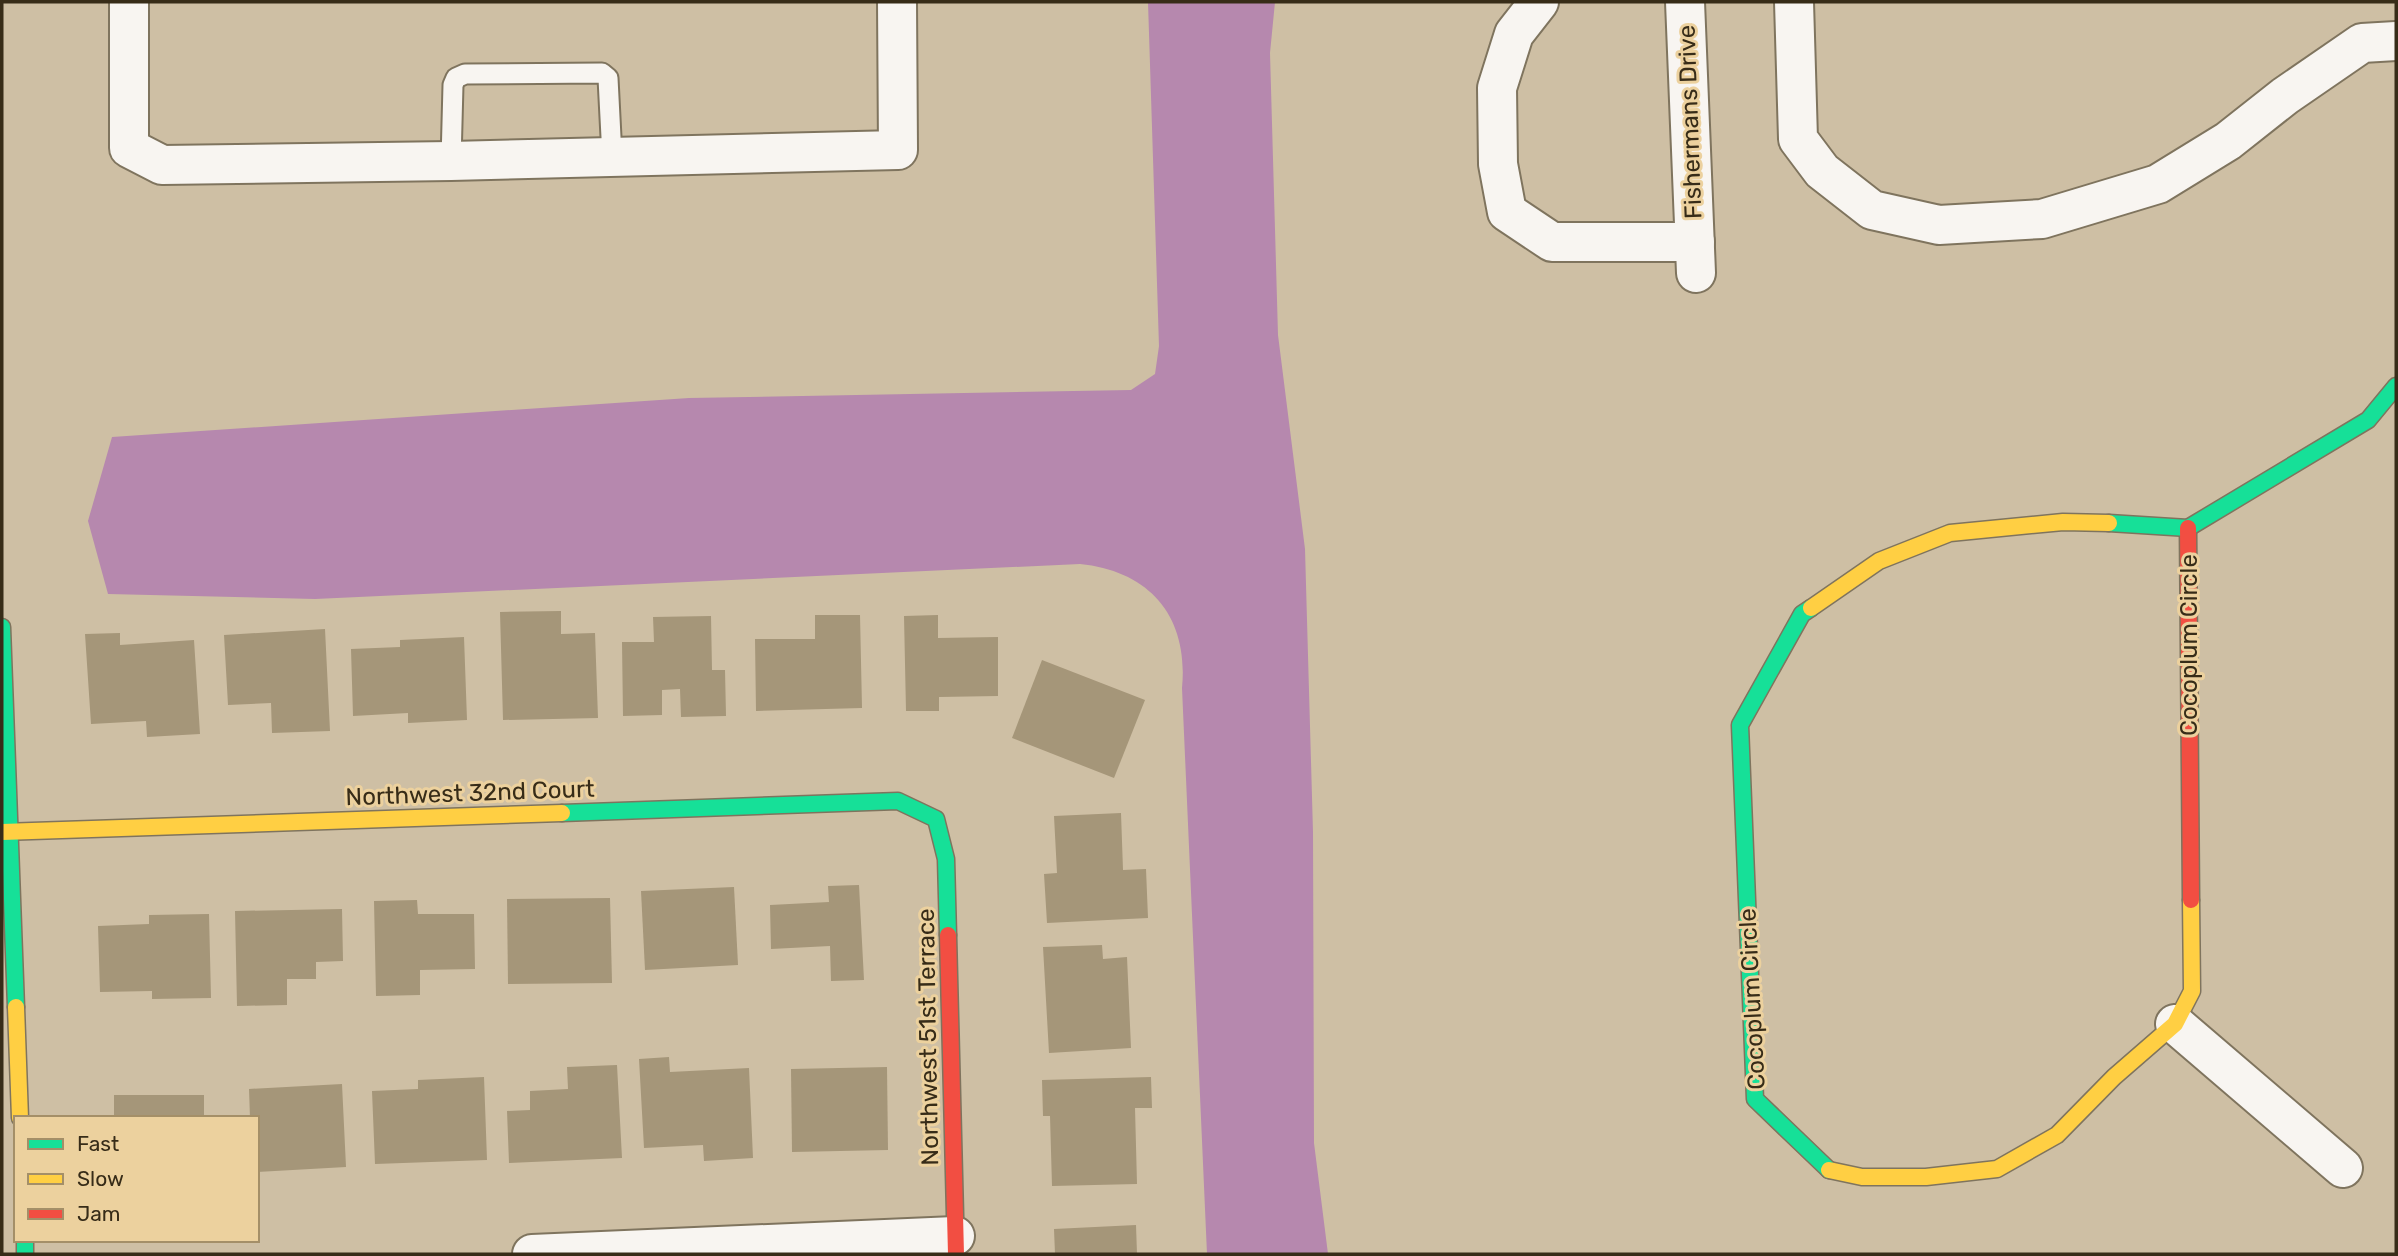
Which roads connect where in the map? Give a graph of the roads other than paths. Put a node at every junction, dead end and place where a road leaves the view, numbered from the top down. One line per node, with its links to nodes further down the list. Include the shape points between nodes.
1 (129, 2): 8 (street, via 129,148 162,165)
2 (897, 2): 7 (street, via 898,150)
3 (1539, 2): 4 (street, Fishermans Drive, via 1514,34 1497,88 1498,164 1507,212 1552,242 1695,258)
4 (1685, 2)
5 (1794, 2): 6 (street, via 1798,139 1822,171 1872,210 1939,225 2042,219 2158,184 2228,141 2362,43)
6 (2396, 41)
7 (612, 157): 8 (street); 8 (lane, via 610,90 603,73 465,74 453,85)
8 (451, 161)
9 (2396, 386): 10 (street, Cocoplum Circle, via 2368,420)
10 (2188, 528): 14 (street, Cocoplum Circle, via 2192,991); 14 (street, Cocoplum Circle, via 2063,522 1950,533 1879,561 1802,614 1740,725 1755,1099 1827,1170 1862,1177 1926,1177 1997,1169 2057,1135 2113,1077)
11 (2, 627): 13 (street)
12 (936, 819): 13 (street, Northwest 32nd Court, via 898,801); 17 (street, Northwest 51st Terrace, via 946,859)
13 (5, 832): 15 (street)
14 (2175, 1024): 16 (street)
15 (20, 1116)
16 (2343, 1168)
17 (956, 1245): 18 (street)
18 (532, 1254)

